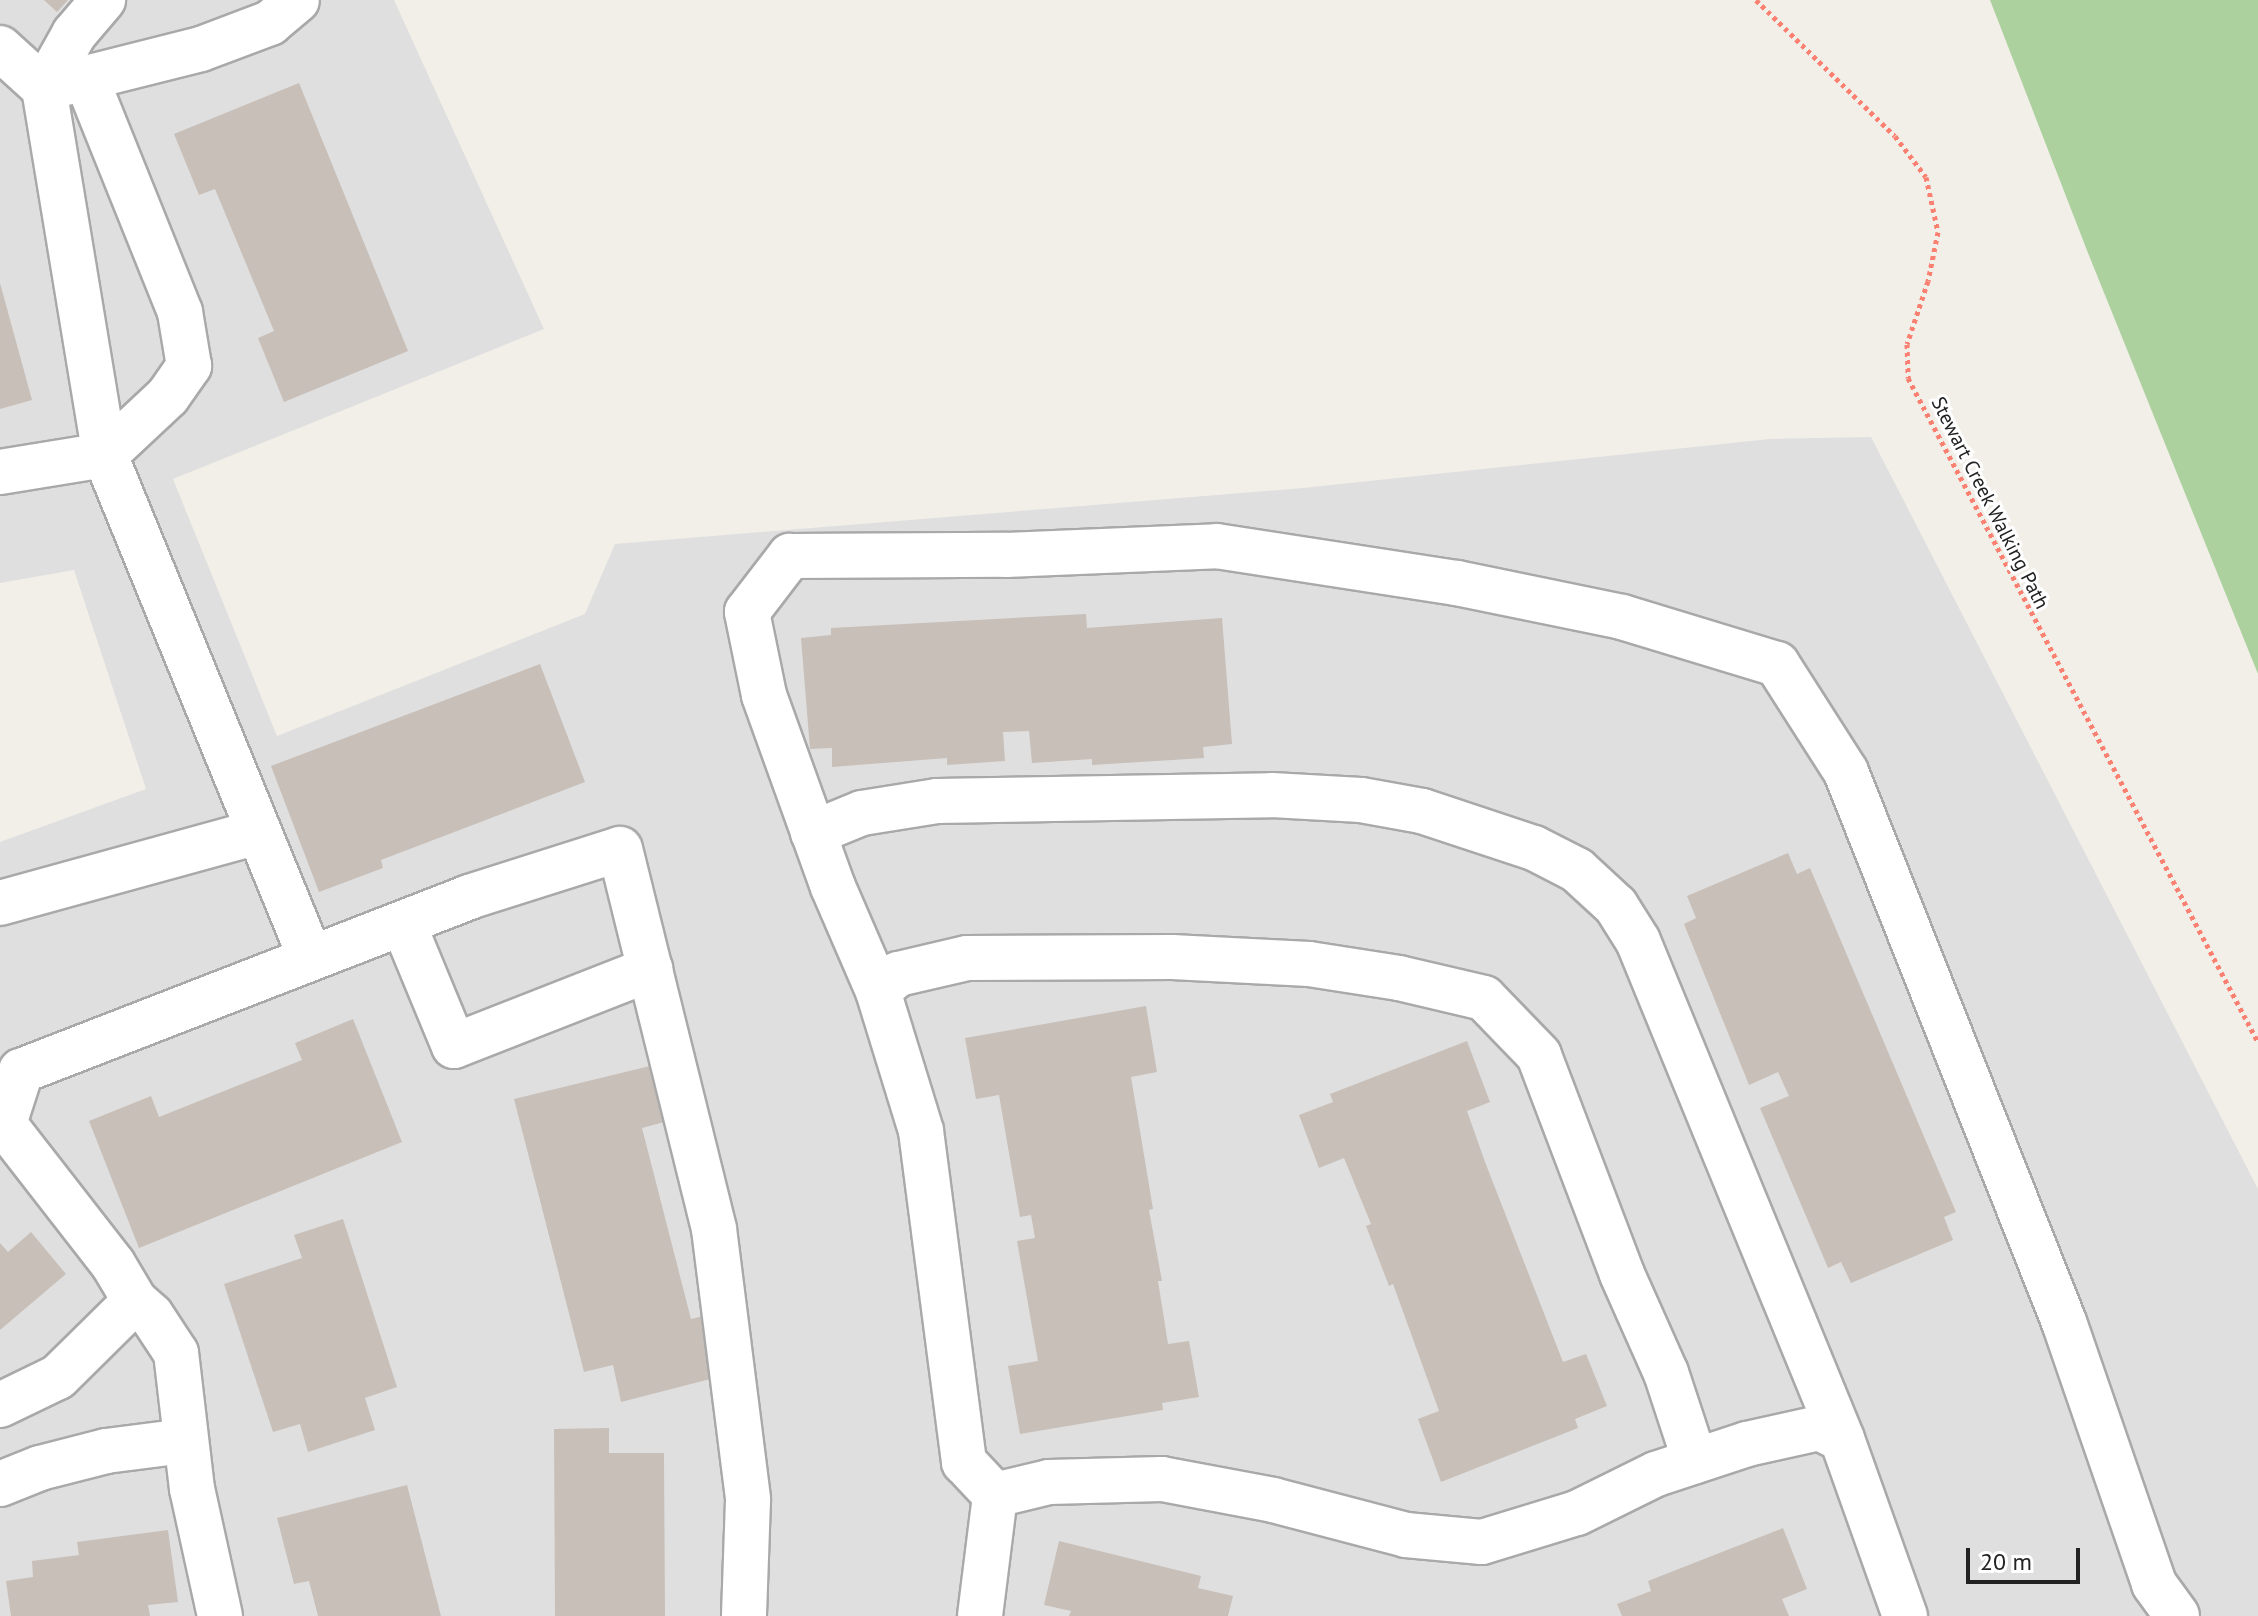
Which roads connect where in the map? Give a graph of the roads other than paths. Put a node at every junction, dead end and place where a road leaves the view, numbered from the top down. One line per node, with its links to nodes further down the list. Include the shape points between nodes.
1 (103, 0): 5 (lane, via 74,34)
2 (297, 0): 4 (lane, via 270,23 201,49)
3 (0, 48): 5 (lane)
4 (86, 78): 5 (lane); 6 (lane, via 180,312 189,366 168,396)
5 (44, 88): 6 (lane)
6 (105, 455): 7 (lane); 8 (lane)
7 (0, 472)
8 (258, 832): 10 (lane); 12 (lane)
9 (813, 833): 14 (lane); 18 (lane, via 862,813 937,801 1272,795 1361,800 1422,811 1534,848 1577,870 1616,906 1638,941); 27 (lane, via 764,695 747,612 790,556 1006,555 1217,546 1457,583 1622,617 1777,664 1846,772 2064,1322 2154,1584)
10 (0, 903)
11 (403, 923): 12 (lane); 13 (lane, via 454,1046); 13 (lane, via 620,849)
12 (311, 959): 15 (lane, via 21,1071)
13 (650, 969): 24 (lane, via 714,1229 748,1500)
14 (878, 991): 20 (lane, via 898,974 967,958 1172,957 1309,964 1484,998 1539,1055 1622,1274 1666,1373); 22 (lane, via 921,1131 964,1462)
15 (2, 1120): 16 (lane, via 113,1264)
16 (135, 1301): 17 (lane, via 58,1377); 19 (lane, via 176,1353)
17 (0, 1405)
18 (1842, 1439): 20 (lane, via 1819,1428); 26 (lane)
19 (184, 1441): 21 (lane, via 106,1451); 23 (lane)
20 (1695, 1461): 22 (lane, via 1577,1513 1482,1542 1406,1535 1273,1500 1162,1479 1049,1482)
21 (0, 1484)
22 (995, 1495): 25 (lane)
23 (220, 1616)
24 (744, 1616)
25 (980, 1616)
26 (1905, 1616)
27 (2177, 1616)

